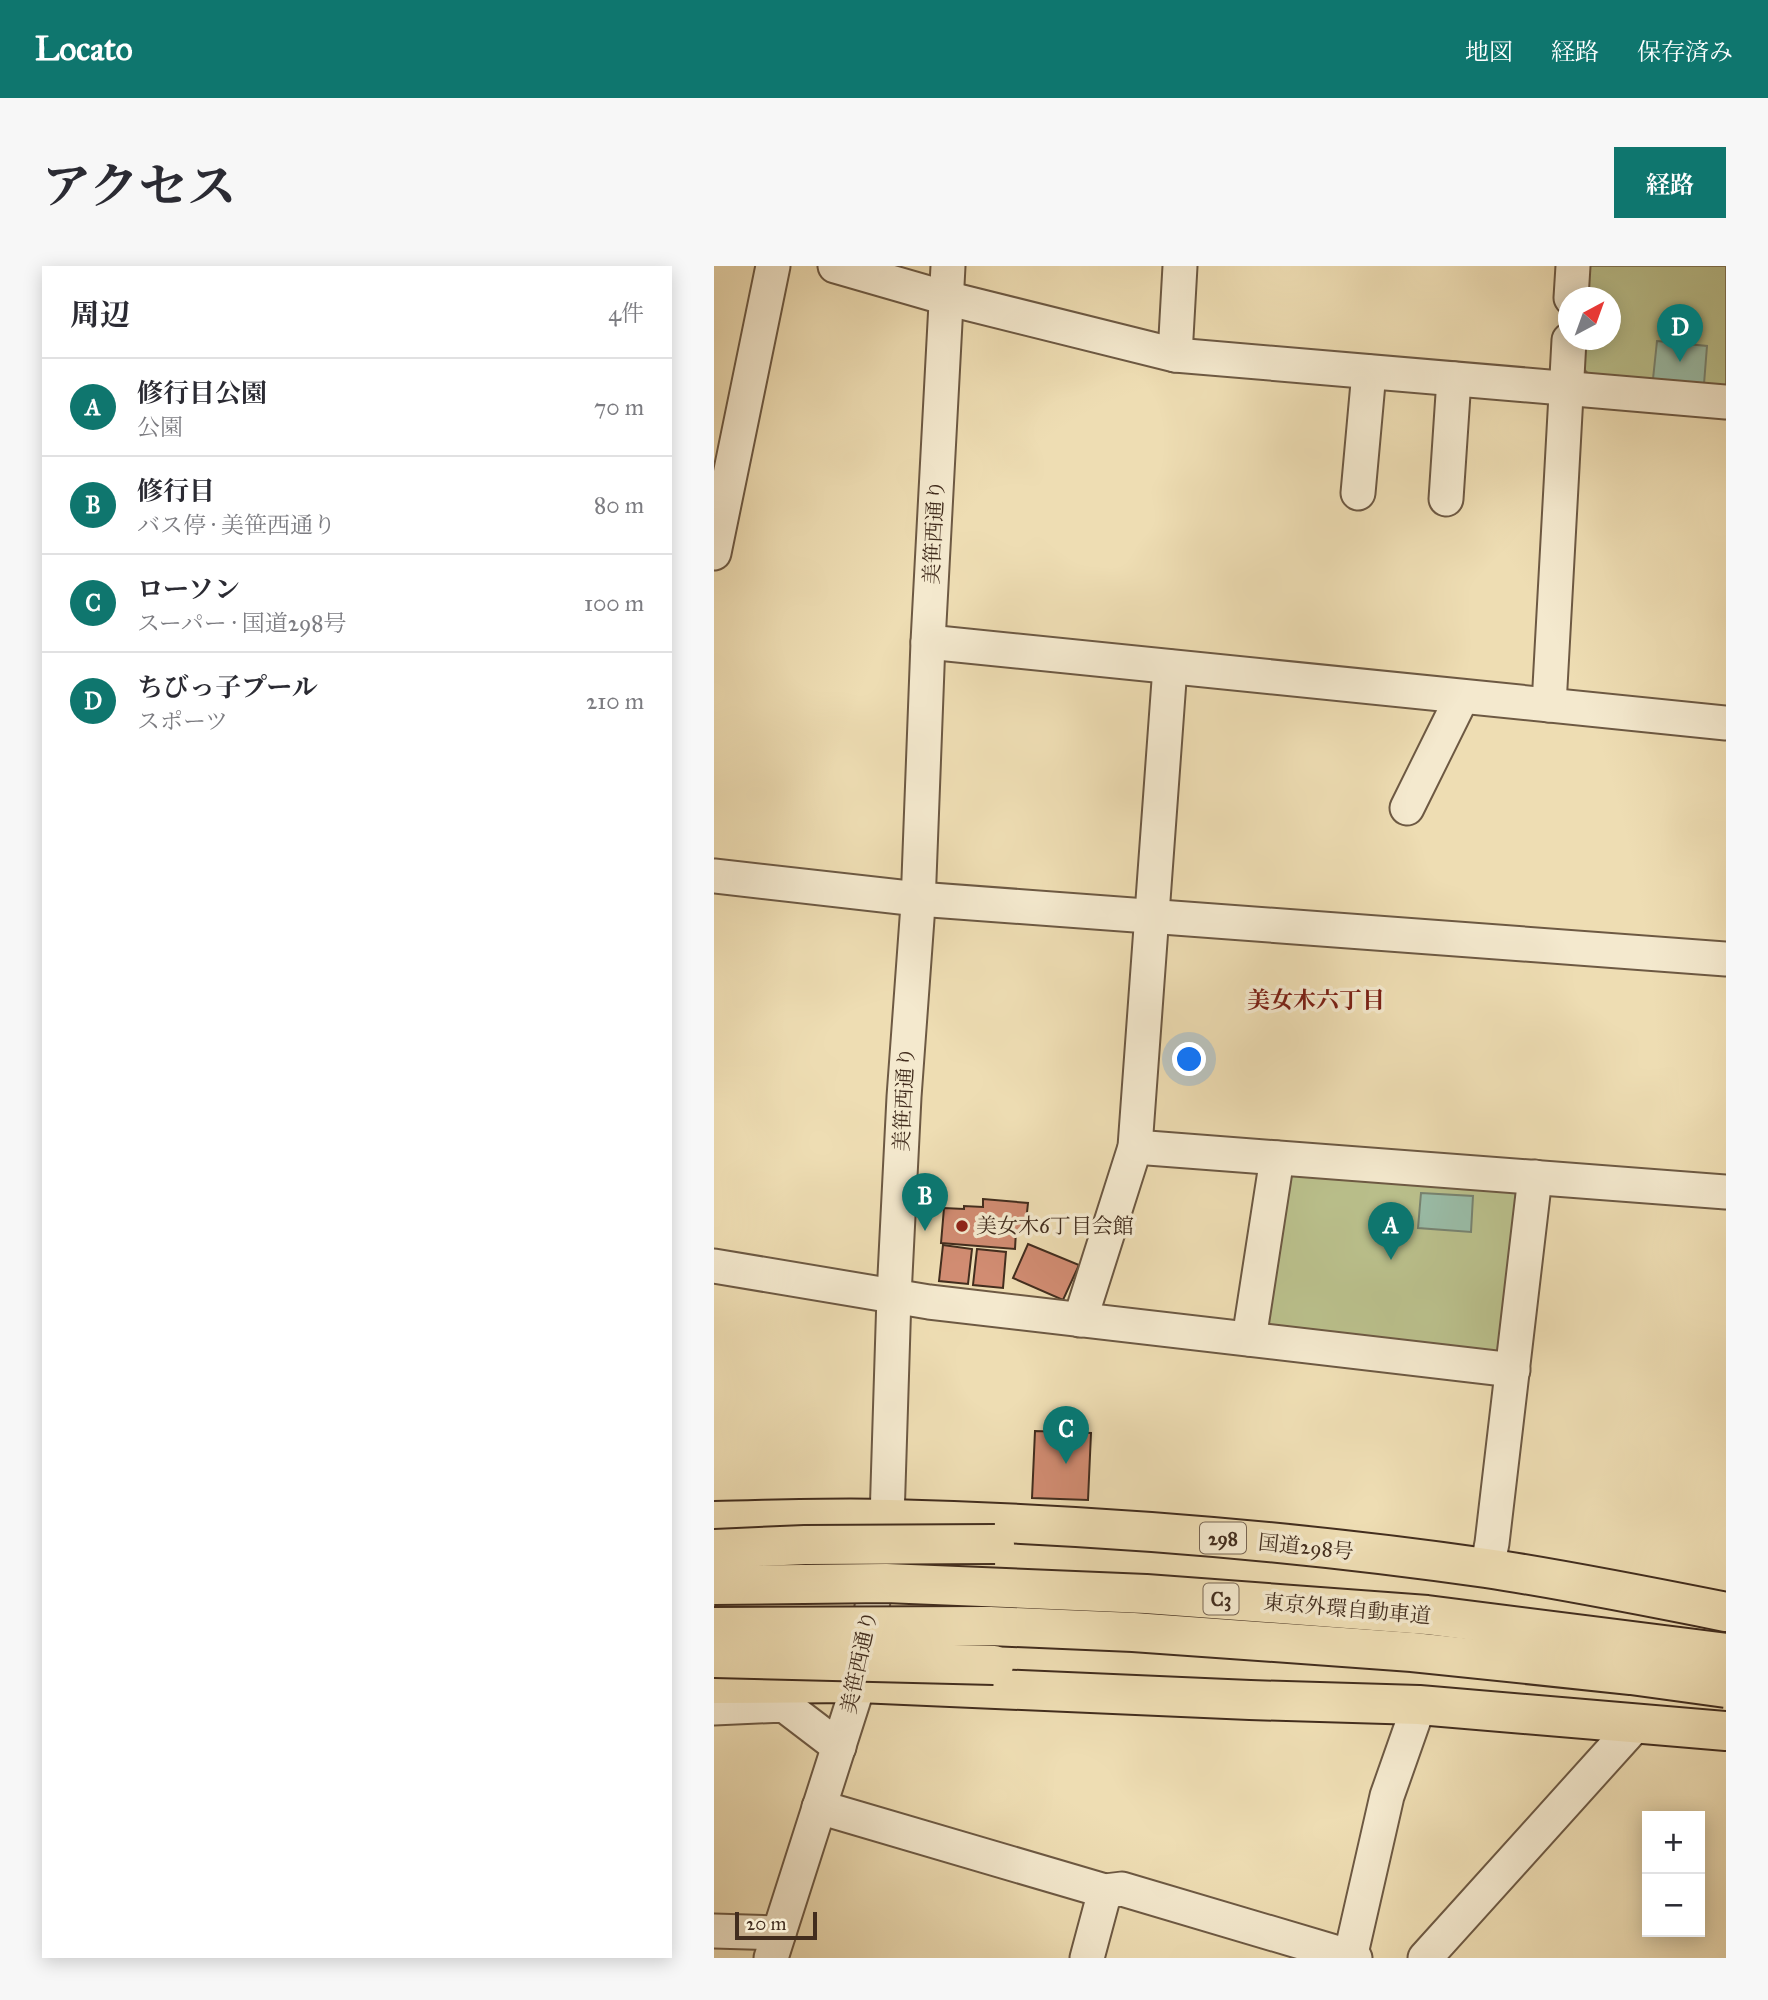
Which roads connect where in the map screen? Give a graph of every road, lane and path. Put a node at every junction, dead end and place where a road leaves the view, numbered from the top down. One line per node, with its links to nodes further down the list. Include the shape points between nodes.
1 (774, 266): 15 (street)
2 (835, 266): 5 (street)
3 (1180, 266): 8 (street)
4 (1573, 266): 6 (street)
5 (947, 282): 8 (street); 16 (street, 美笹西通り)
6 (1572, 287)
7 (1568, 350): 11 (street)
8 (1175, 355): 9 (street)
9 (1369, 372): 10 (street); 13 (street)
10 (1454, 379): 11 (street); 14 (street)
11 (1566, 388): 12 (street); 19 (street)
12 (1726, 402)
13 (1358, 494)
14 (1446, 499)
15 (714, 553)
16 (928, 642): 17 (street); 23 (street, 美笹西通り)
17 (1170, 667): 18 (street); 24 (street)
18 (1462, 697): 19 (street); 21 (street)
19 (1549, 705): 20 (street)
20 (1726, 723)
21 (1407, 808)
22 (714, 876): 23 (street)
23 (918, 899): 24 (street); 31 (street, 美笹西通り)
24 (1152, 916): 25 (street); 26 (street)
25 (1726, 959)
26 (1135, 1147): 27 (street); 32 (street)
27 (1277, 1157): 28 (street); 33 (street)
28 (1535, 1177): 29 (street); 34 (street)
29 (1726, 1192)
30 (714, 1266): 31 (street)
31 (894, 1296): 32 (street); 35 (street, 美笹西通り)
32 (1080, 1320): 33 (street)
33 (1249, 1339): 34 (street)
34 (1513, 1370): 38 (street)
35 (887, 1519): 36 (highway, 国道298号 / 298); 38 (highway, 国道298号 / 298, via 1203,1536); 45 (street, 美笹西通り)
36 (714, 1521)
37 (714, 1549): 42 (highway, bridge, via 995,1545 1201,1558 1421,1580)
38 (1487, 1568): 40 (highway, 国道298号 / 298)
39 (714, 1585): 43 (highway, 東京外環自動車道 / C3, bridge, via 886,1583 1146,1594 1427,1615)
40 (1726, 1612)
41 (714, 1627): 47 (highway, 東京外環自動車道 / C3, bridge, via 990,1626 1133,1632 1412,1652)
42 (1726, 1637)
43 (1726, 1653)
44 (714, 1658): 50 (highway, bridge, via 1268,1678)
45 (859, 1682): 46 (highway); 48 (highway); 53 (street, 美笹西通り)
46 (714, 1684)
47 (1726, 1688)
48 (1419, 1705): 51 (highway); 59 (street, via 1387,1796)
49 (714, 1708): 53 (street, via 784,1705)
50 (1726, 1713)
51 (1637, 1723): 52 (highway); 60 (street)
52 (1726, 1731)
53 (839, 1747): 54 (street, 美笹西通り)
54 (818, 1807): 55 (street); 57 (street, 美笹西通り)
55 (1105, 1891): 58 (street); 59 (street, via 1122,1889)
56 (714, 1931): 57 (street)
57 (775, 1946)
58 (1087, 1958)
59 (1352, 1958)
60 (1425, 1958)

